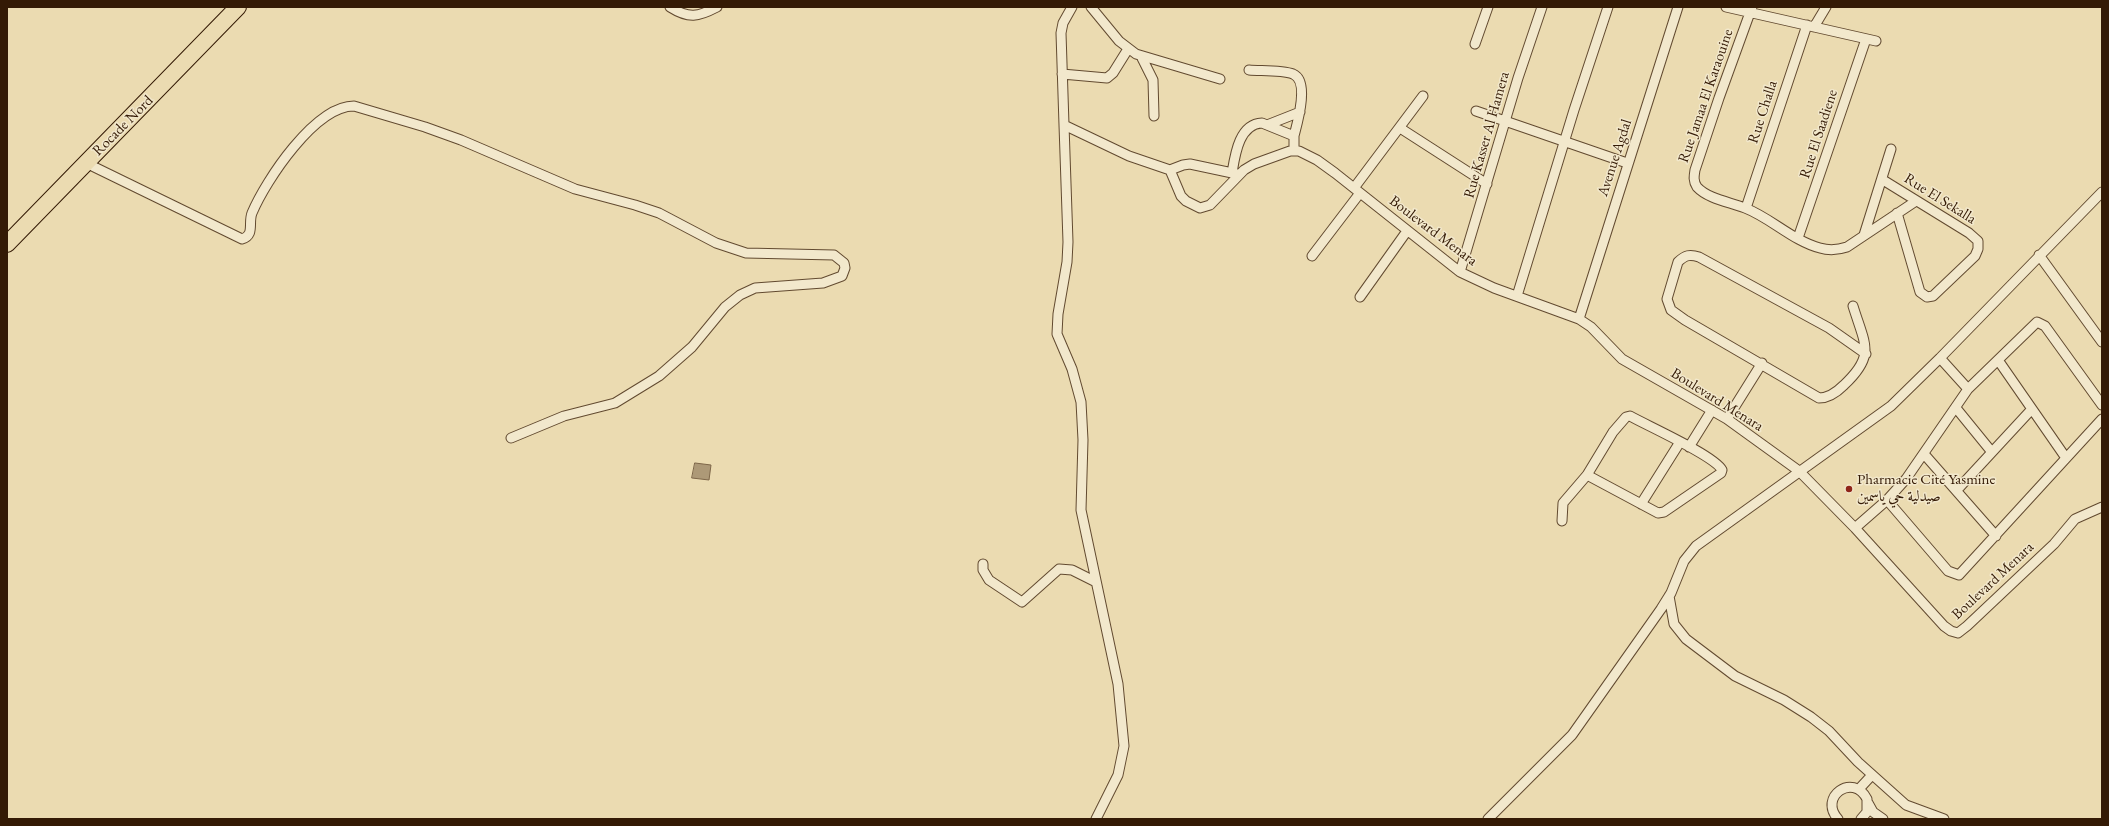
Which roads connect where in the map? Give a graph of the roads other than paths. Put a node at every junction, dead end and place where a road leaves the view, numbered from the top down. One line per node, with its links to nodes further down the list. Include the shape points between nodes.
1 (238, 7): 34 (highway, Rocade Nord)
2 (670, 7): 3 (street, via 684,15 694,16)
3 (717, 7)
4 (1072, 7): 20 (street, via 1063,23 1061,33)
5 (1091, 7): 17 (street)
6 (1488, 7): 16 (street)
7 (1542, 7): 26 (street, Rue Kasser Al Hamera)
8 (1608, 7): 31 (street)
9 (1678, 7): 35 (street, Avenue Agdal)
10 (1726, 7): 12 (street)
11 (1826, 7): 13 (street, Rue Challa)
12 (1750, 10): 13 (street); 43 (street, Rue Jamaa El Karaouine, via 1718,98 1694,177 1696,186 1708,194)
13 (1810, 26): 14 (street); 43 (street, Rue Challa)
14 (1866, 39): 15 (street); 47 (street, Rue El Saadiene)
15 (1876, 41)
16 (1475, 44)
17 (1128, 48): 18 (street); 20 (street, via 1107,78)
18 (1142, 58): 21 (street); 25 (street, via 1153,80)
19 (1249, 70): 24 (street, via 1296,76 1301,88)
20 (1062, 74): 27 (street)
21 (1220, 79)
22 (1423, 96): 29 (street)
23 (1476, 111): 26 (street)
24 (1300, 112): 28 (street); 30 (street)
25 (1154, 116)
26 (1506, 121): 31 (street); 39 (street, Rue Kasser Al Hamera)
27 (1064, 125): 36 (street, via 1129,156); 84 (street, via 1068,248 1057,334 1072,369 1081,402 1081,510)
28 (1267, 125): 30 (street); 37 (street, via 1257,123 1245,134 1236,148)
29 (1400, 128): 39 (street); 40 (street)
30 (1294, 136): 33 (street)
31 (1564, 141): 35 (street); 52 (street)
32 (1891, 149): 38 (street)
33 (1294, 151): 37 (street, via 1264,159); 40 (street, Boulevard Menara, via 1317,160)
34 (86, 163): 48 (highway, Rocade Nord); 68 (street, via 242,238 251,232 252,214 269,184 303,136 327,114 345,106 354,106 424,127 575,189 659,213 732,250 746,253 834,256 844,263 842,276 828,282 755,288 740,295 725,307 692,347 659,376 615,403 564,416)
35 (1627, 163): 55 (street, Avenue Agdal)
36 (1170, 170): 37 (street, via 1190,164); 37 (street, via 1181,196 1200,208 1214,202)
37 (1236, 174)
38 (1883, 180): 42 (street, Rue El Sekalla); 46 (street)
39 (1488, 184): 51 (street, Rue Kasser Al Hamera)
40 (1357, 190): 45 (street, Boulevard Menara); 50 (street)
41 (2102, 192): 49 (street)
42 (1916, 201): 44 (street, Rue Jamaa El Karaouine); 44 (street, Rue El Sekalla, via 1978,241 1975,256 1933,296 1927,297 1920,292)
43 (1746, 208): 47 (street, Rue Jamaa El Karaouine)
44 (1898, 213): 46 (street, Rue Jamaa El Karaouine)
45 (1407, 231): 51 (street, Boulevard Menara); 53 (street)
46 (1864, 235): 47 (street, Rue Jamaa El Karaouine, via 1838,250 1819,248)
47 (1798, 238)
48 (7, 244)
49 (2039, 255): 56 (street); 58 (street)
50 (1312, 256)
51 (1460, 272): 52 (street, Boulevard Menara, via 1478,282)
52 (1517, 296): 55 (street, Boulevard Menara)
53 (1360, 297)
54 (1853, 306): 57 (street)
55 (1579, 319): 64 (street, Boulevard Menara, via 1591,327 1628,363)
56 (2102, 342)
57 (1866, 354): 60 (street, via 1861,367 1849,380 1832,395 1823,398 1814,396); 60 (street, via 1828,328 1699,257 1691,254 1682,258 1673,275 1667,299 1671,310)
58 (1940, 358): 61 (street); 74 (street, via 1891,406)
59 (1998, 360): 61 (street); 62 (street, via 2033,324 2041,323 2071,359); 65 (street)
60 (1762, 364): 66 (street)
61 (1968, 389): 63 (street)
62 (2102, 405)
63 (1956, 408): 71 (street); 72 (street)
64 (1712, 410): 66 (street, Boulevard Menara); 70 (street)
65 (2031, 410): 71 (street); 73 (street)
66 (1727, 419): 74 (street, Boulevard Menara)
67 (2102, 419): 73 (street)
68 (511, 438)
69 (1680, 442): 70 (street); 75 (street, via 1630,416 1626,417 1613,432); 78 (street)
70 (1689, 447): 78 (street, via 1718,464 1721,473 1664,512 1655,512)
71 (1992, 451): 76 (street)
72 (1924, 454): 76 (street); 77 (street)
73 (2066, 458): 82 (street)
74 (1799, 472): 81 (street, Boulevard Menara); 85 (street, via 1696,546 1684,561)
75 (1587, 475): 78 (street); 80 (street, via 1563,503)
76 (1957, 490): 82 (street)
77 (1887, 500): 81 (street); 82 (street, via 1948,571 1955,575 1964,571)
78 (1641, 504)
79 (2102, 508): 81 (street, Boulevard Menara, via 2080,516 2070,523 2054,544 1958,633 1944,626)
80 (1562, 521)
81 (1855, 528)
82 (1996, 536)
83 (983, 564): 84 (street, via 983,570 989,580 1022,602 1059,570 1072,570)
84 (1096, 582): 90 (street, via 1118,684 1124,746 1118,774)
85 (1669, 596): 86 (street, via 1674,624 1686,639 1735,676 1784,700 1811,717 1829,731); 91 (street, via 1572,735)
86 (1872, 775): 87 (street); 94 (street, via 1906,805)
87 (1859, 789): 88 (street); 89 (street, via 1846,787 1838,791 1833,798)
88 (1868, 803): 92 (street, via 1867,812); 93 (street, via 1873,812)
89 (1833, 816)
90 (1096, 819)
91 (1488, 819)
92 (1861, 819)
93 (1883, 819)
94 (1944, 819)

